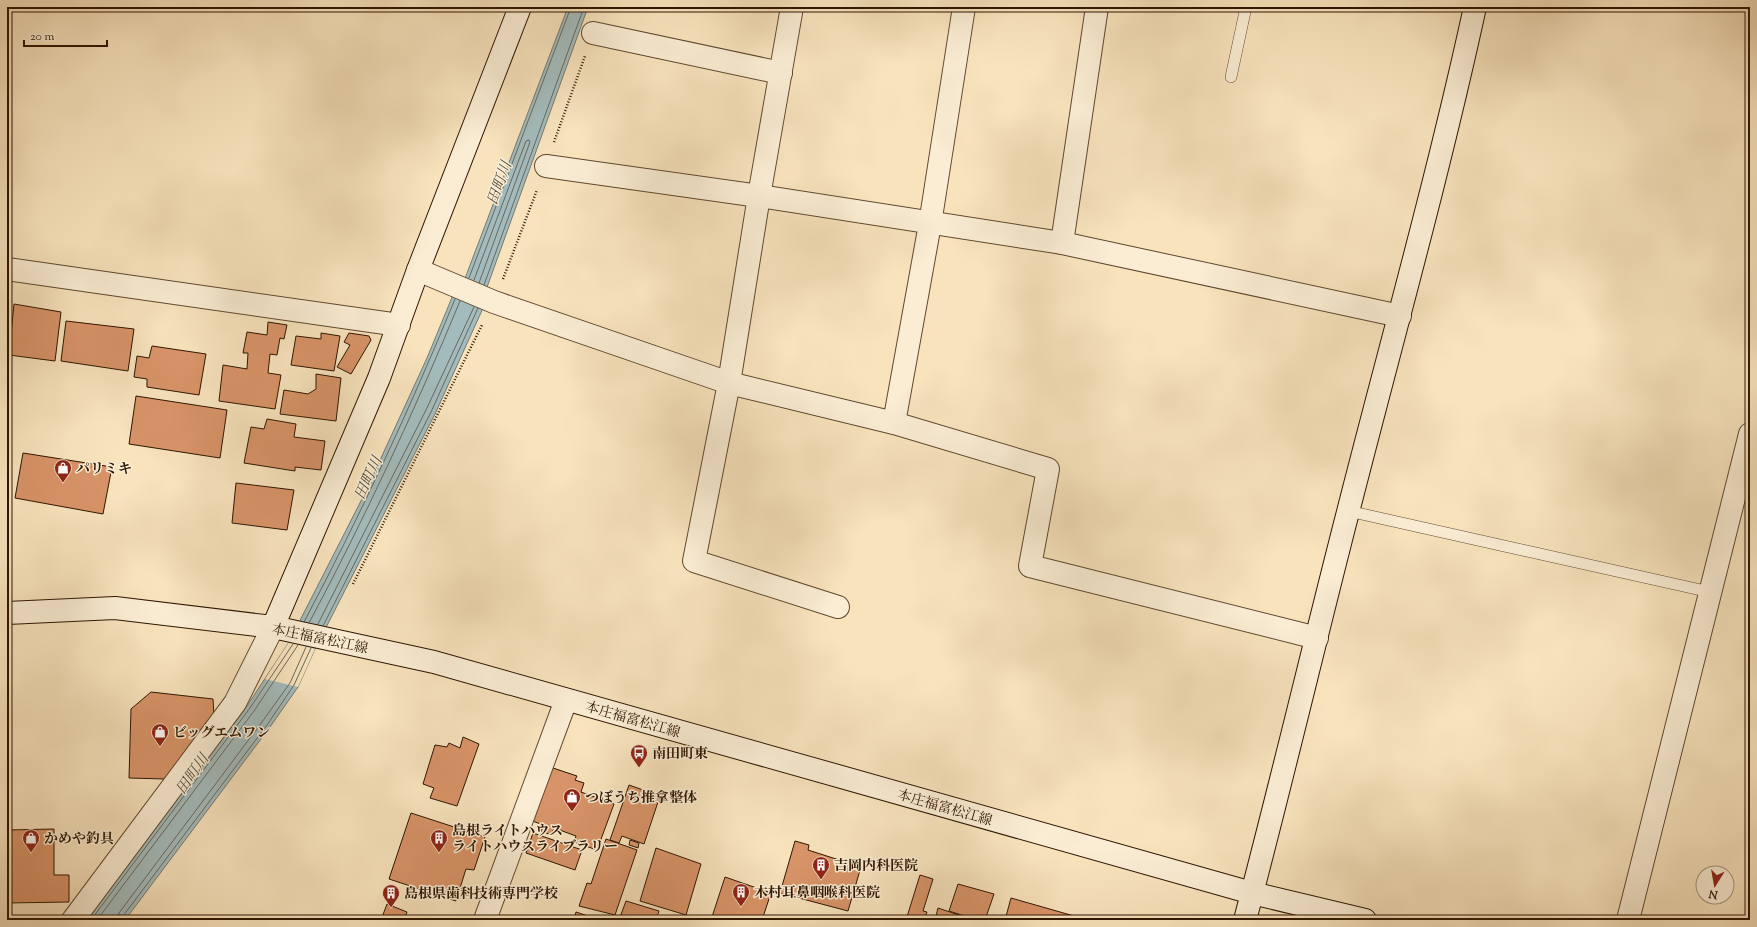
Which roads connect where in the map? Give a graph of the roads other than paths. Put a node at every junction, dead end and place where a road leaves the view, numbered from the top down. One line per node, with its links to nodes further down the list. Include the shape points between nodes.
1 (520, 7): 15 (street)
2 (792, 7): 8 (street)
3 (964, 7): 12 (street)
4 (1097, 7): 13 (street)
5 (1246, 7): 9 (lane)
6 (1475, 7): 16 (street)
7 (594, 33): 8 (street)
8 (780, 73): 11 (street)
9 (1232, 77)
10 (546, 166): 11 (street)
11 (759, 196): 12 (street); 18 (street)
12 (930, 224): 13 (street); 19 (street)
13 (1062, 243): 16 (street)
14 (7, 269): 17 (street)
15 (418, 270): 17 (street); 18 (street, via 489,300)
16 (1400, 316): 21 (street)
17 (399, 325): 25 (street)
18 (729, 383): 19 (street); 23 (street, via 694,561)
19 (894, 423): 26 (street, via 1048,469 1030,566)
20 (1750, 434): 22 (street)
21 (1348, 511): 22 (lane); 26 (street)
22 (1710, 592): 33 (street)
23 (838, 607)
24 (7, 613): 25 (street, 本庄福富松江線, via 114,608)
25 (280, 629): 27 (street, 本庄福富松江線, via 434,662); 30 (street, via 235,703)
26 (1317, 638): 28 (street)
27 (566, 700): 28 (street, 本庄福富松江線); 29 (street)
28 (1252, 893): 31 (street); 32 (street, 本庄福富松江線)
29 (486, 917)
30 (73, 920)
31 (1245, 920)
32 (1365, 920)
33 (1628, 920)

